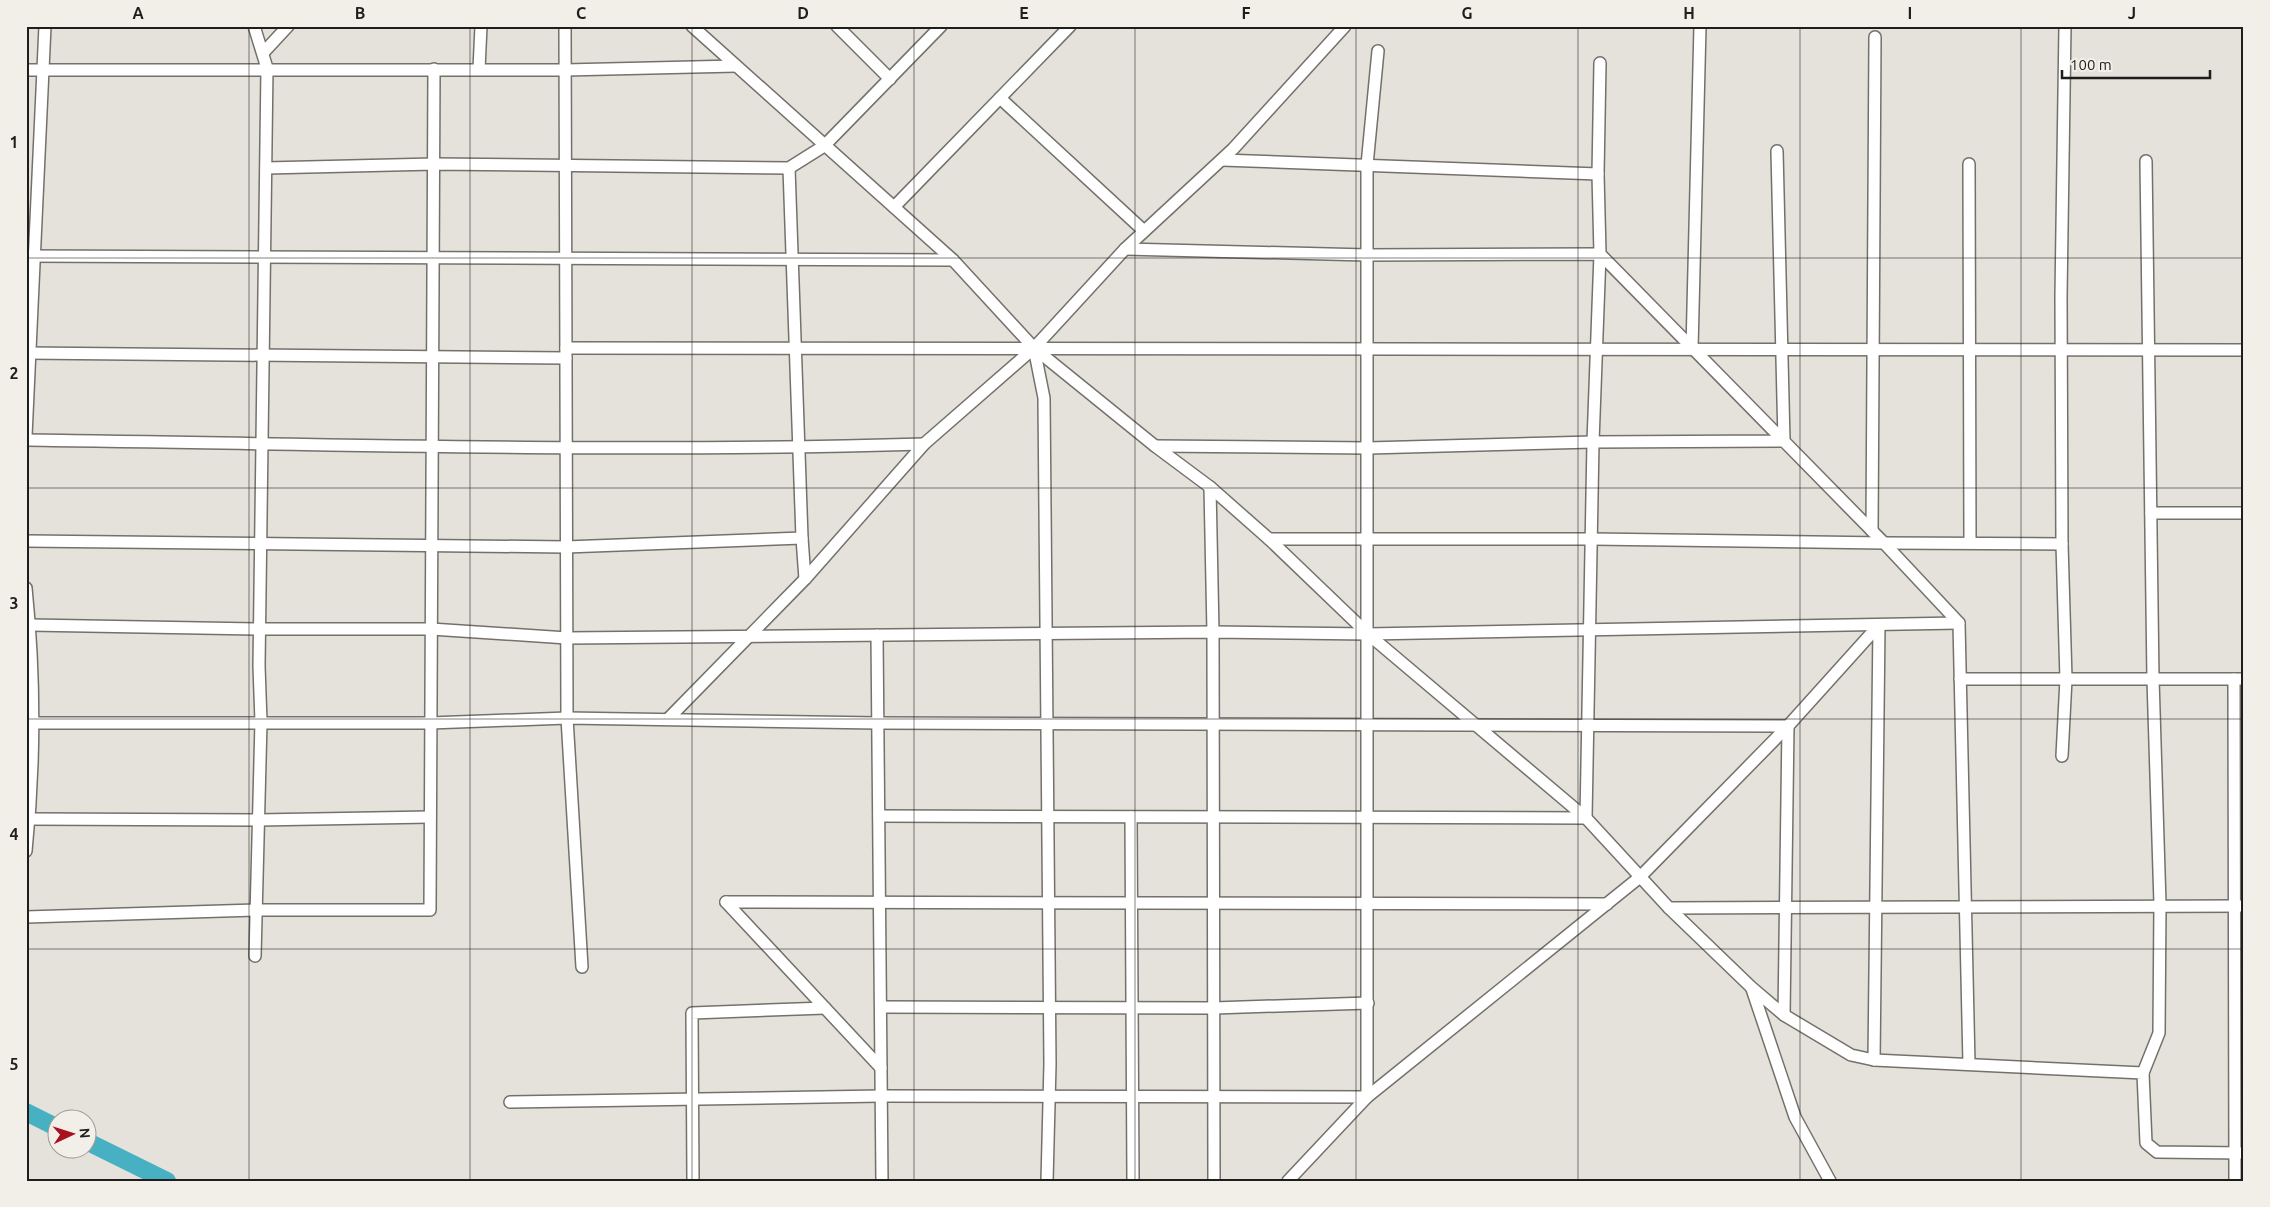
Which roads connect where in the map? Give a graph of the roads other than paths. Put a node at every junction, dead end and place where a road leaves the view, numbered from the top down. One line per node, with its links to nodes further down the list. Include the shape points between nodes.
1 (45, 26): 22 (street)
2 (254, 26): 15 (street)
3 (288, 26): 15 (street)
4 (481, 26): 20 (street)
5 (565, 26): 23 (street)
6 (837, 26): 24 (street)
7 (1070, 26): 25 (street)
8 (1345, 26): 28 (street)
9 (1700, 26): 52 (street)
10 (2066, 26): 56 (street)
11 (697, 28): 17 (street)
12 (936, 28): 24 (street)
13 (1874, 37): 54 (street)
14 (1378, 51): 32 (street)
15 (263, 53): 18 (street)
16 (1600, 63): 36 (street)
17 (736, 66): 23 (street); 26 (street)
18 (267, 68): 19 (street); 22 (street); 34 (street)
19 (434, 69): 20 (street); 30 (street)
20 (479, 69): 23 (street)
21 (26, 70): 22 (street)
22 (43, 70): 42 (street)
23 (565, 70): 33 (street)
24 (890, 79): 26 (street)
25 (1000, 98): 37 (street); 38 (street)
26 (824, 146): 35 (street); 37 (street)
27 (1776, 151): 53 (street)
28 (1222, 160): 32 (street); 38 (street)
29 (2146, 161): 57 (street)
30 (434, 164): 33 (street); 34 (street); 44 (street)
31 (1969, 164): 55 (street)
32 (1367, 165): 36 (street); 41 (street)
33 (565, 166): 35 (street); 45 (street)
34 (266, 168): 43 (street)
35 (789, 168): 46 (street)
36 (1598, 174): 40 (street)
37 (894, 207): 47 (street)
38 (1144, 232): 39 (street)
39 (1125, 249): 41 (street); 49 (street)
40 (1600, 254): 41 (street); 51 (street); 52 (street)
41 (1368, 255): 50 (street)
42 (30, 256): 43 (street); 59 (street)
43 (265, 257): 44 (street); 61 (street)
44 (434, 258): 45 (street); 62 (street)
45 (565, 258): 46 (street); 60 (street)
46 (793, 259): 47 (street); 48 (street)
47 (953, 260): 49 (street)
48 (796, 348): 49 (street); 60 (street); 72 (street)
49 (1034, 348): 50 (street); 68 (street); 70 (street); 98 (street, via 1044,398)
50 (1368, 349): 51 (street); 73 (street)
51 (1595, 349): 52 (street); 66 (street)
52 (1692, 349): 53 (street); 65 (street)
53 (1782, 349): 54 (street); 65 (street)
54 (1873, 349): 55 (street); 77 (street)
55 (1970, 349): 56 (street); 85 (street)
56 (2061, 350): 57 (street); 86 (street)
57 (2149, 350): 58 (street); 75 (street)
58 (2244, 350)
59 (28, 353): 61 (street); 63 (street)
60 (566, 353): 62 (street); 71 (street)
61 (263, 355): 62 (street); 67 (street)
62 (433, 357): 69 (street)
63 (26, 436)
64 (26, 440): 67 (street)
65 (1784, 441): 66 (street); 77 (street)
66 (1593, 442): 73 (street); 81 (street)
67 (262, 444): 69 (street); 83 (street)
68 (924, 444): 72 (street); 89 (street)
69 (432, 446): 71 (street); 87 (street)
70 (1155, 446): 73 (street); 74 (street)
71 (566, 448): 72 (street); 88 (street)
72 (800, 448): 78 (street)
73 (1368, 448): 80 (street)
74 (1210, 487): 79 (street); 97 (street)
75 (2151, 513): 76 (street); 105 (street)
76 (2244, 513)
77 (1872, 531): 84 (street)
78 (802, 538): 88 (street); 89 (street)
79 (1269, 539): 80 (street); 99 (street)
80 (1368, 539): 81 (street); 99 (street)
81 (1592, 539): 84 (street); 96 (street)
82 (26, 540): 83 (street)
83 (261, 543): 87 (street); 94 (street)
84 (1884, 543): 85 (street); 91 (street)
85 (1970, 543): 86 (street)
86 (2062, 544): 104 (street)
87 (432, 545): 88 (street); 95 (street)
88 (566, 546): 102 (street)
89 (805, 579): 101 (street)
90 (26, 588): 92 (street)
91 (1959, 623): 93 (street); 103 (street)
92 (30, 625): 94 (street); 110 (street)
93 (1879, 625): 96 (street); 118 (street); 141 (street)
94 (260, 629): 95 (street); 109 (street)
95 (431, 629): 102 (street); 111 (street)
96 (1590, 630): 99 (street); 117 (street)
97 (1213, 632): 98 (street); 99 (street); 114 (street)
98 (1046, 633): 100 (street); 113 (street)
99 (1368, 634): 115 (street); 116 (street)
100 (877, 635): 101 (street); 112 (street)
101 (750, 636): 102 (street); 108 (street)
102 (567, 638): 107 (street)
103 (1960, 679): 104 (street); 138 (street)
104 (2066, 679): 105 (street); 119 (street)
105 (2153, 679): 106 (street); 137 (street)
106 (2239, 679): 139 (street)
107 (567, 718): 108 (street); 111 (street); 146 (street)
108 (668, 720): 112 (street)
109 (260, 722): 110 (street); 111 (street); 128 (street)
110 (34, 723): 127 (street)
111 (430, 723): 121 (street)
112 (878, 723): 113 (street); 120 (street)
113 (1047, 724): 114 (street); 122 (street)
114 (1214, 724): 115 (street); 124 (street)
115 (1368, 725): 116 (street); 125 (street)
116 (1475, 725): 117 (street); 126 (street)
117 (1588, 725): 118 (street); 126 (street)
118 (1788, 726): 130 (street); 140 (street)
119 (2062, 756)
120 (879, 816): 122 (street); 131 (street)
121 (430, 817): 128 (street); 143 (street, via 430,910)
122 (1048, 817): 123 (street); 132 (street)
123 (1131, 817): 124 (street); 133 (street)
124 (1214, 817): 125 (street); 134 (street)
125 (1368, 818): 126 (street); 135 (street)
126 (1586, 818): 130 (street)
127 (29, 819): 128 (street); 129 (street)
128 (258, 820): 143 (street)
129 (26, 851)
130 (1640, 877): 136 (street); 142 (street)
131 (880, 902): 132 (street); 149 (street); 150 (street, via 726,902)
132 (1049, 902): 133 (street); 151 (street)
133 (1131, 903): 134 (street); 152 (street)
134 (1214, 903): 135 (street); 153 (street)
135 (1368, 903): 136 (street); 148 (street)
136 (1607, 904): 163 (street)
137 (2160, 904): 138 (street); 139 (street); 158 (street, via 2160,1033)
138 (1966, 906): 141 (street); 156 (street)
139 (2239, 906): 166 (street)
140 (1785, 907): 141 (street); 142 (street); 154 (street)
141 (1876, 907): 155 (street)
142 (1669, 908): 147 (street)
143 (256, 910): 144 (street); 145 (street)
144 (26, 917)
145 (255, 956)
146 (582, 967)
147 (1751, 987): 154 (street); 173 (street, via 1795,1117)
148 (1368, 1003): 153 (street); 163 (street)
149 (881, 1007): 151 (street); 157 (street)
150 (825, 1008): 157 (street); 164 (street, via 692,1013)
151 (1050, 1008): 152 (street); 160 (street)
152 (1132, 1008): 153 (street); 161 (street)
153 (1214, 1008): 162 (street)
154 (1784, 1015): 155 (street, via 1851,1055)
155 (1874, 1060): 156 (street)
156 (1969, 1064): 158 (street)
157 (881, 1068): 159 (street)
158 (2143, 1073): 166 (street, via 2146,1143 2157,1152)
159 (882, 1096): 160 (street); 164 (street); 168 (street)
160 (1049, 1096): 161 (street); 169 (street)
161 (1133, 1097): 162 (street); 170 (street)
162 (1214, 1097): 163 (street); 171 (street)
163 (1367, 1097): 172 (street)
164 (693, 1099): 165 (street); 167 (street)
165 (510, 1102)
166 (2239, 1153): 174 (street)
167 (694, 1181)
168 (882, 1181)
169 (1048, 1181)
170 (1133, 1181)
171 (1214, 1181)
172 (1288, 1181)
173 (1830, 1181)
174 (2235, 1181)

